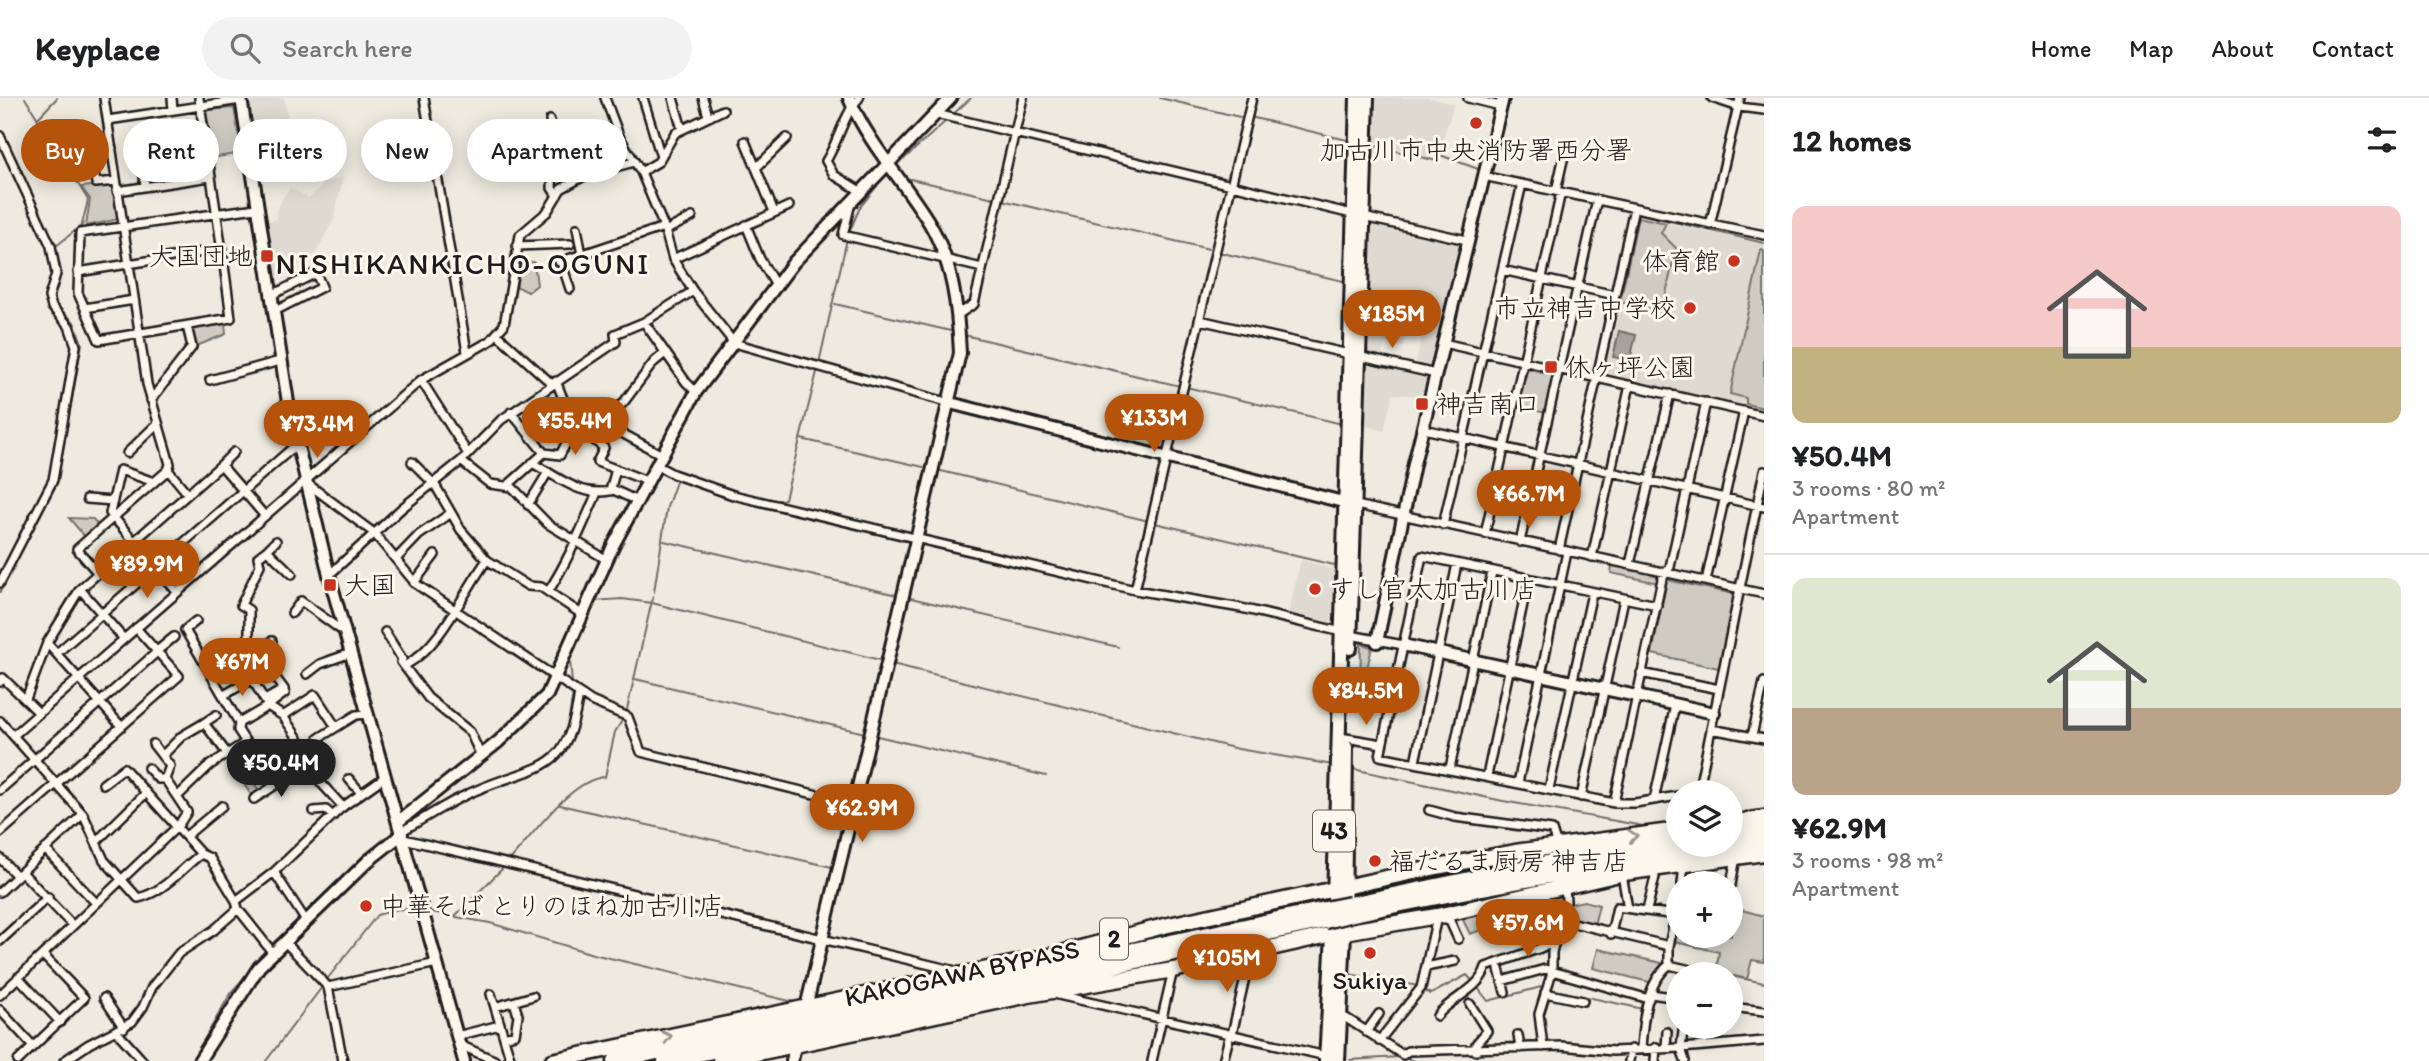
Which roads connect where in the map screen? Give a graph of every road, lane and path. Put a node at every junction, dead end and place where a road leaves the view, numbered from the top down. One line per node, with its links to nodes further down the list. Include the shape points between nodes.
1 (104, 98): 26 (street)
2 (172, 98): 21 (street)
3 (424, 98): 100 (street)
4 (605, 98): 38 (street)
5 (643, 98): 37 (street)
6 (673, 98): 29 (street)
7 (703, 98): 24 (street)
8 (951, 98): 25 (street)
9 (1023, 98): 30 (street)
10 (1252, 98): 50 (street)
11 (1357, 98): 63 (main road, 43)
12 (1367, 98): 63 (main road, 43)
13 (1468, 98): 19 (street)
14 (1713, 98): 20 (street)
15 (1740, 98): 20 (street)
16 (241, 99): 18 (street); 59 (street)
17 (853, 101): 40 (street); 53 (street, via 842,135 826,161 834,175)
18 (199, 102): 21 (street)
19 (1499, 104): 42 (street)
20 (1739, 107): 23 (street); 66 (street)
21 (173, 110): 27 (street)
22 (723, 110): 24 (street)
23 (1764, 110)
24 (708, 116): 29 (street)
25 (940, 116): 30 (street); 40 (street)
26 (108, 119)
27 (109, 120)
28 (109, 127): 35 (street)
29 (682, 130): 37 (street, via 672,136)
30 (1014, 134): 50 (street); 79 (street)
31 (0, 136): 192 (street, via 51,246 56,274 48,297 69,326 76,346 53,480)
32 (787, 138): 39 (street)
33 (745, 141): 39 (street)
34 (1566, 147): 54 (street)
35 (112, 148): 36 (street); 43 (street)
36 (109, 149)
37 (661, 157): 41 (street)
38 (634, 162): 41 (street); 55 (street, via 572,181)
39 (757, 168): 61 (street)
40 (888, 168): 53 (street); 77 (street, via 931,227)
41 (641, 172): 69 (street)
42 (1482, 175): 49 (street); 71 (street)
43 (116, 181): 44 (street); 52 (street)
44 (109, 182)
45 (145, 182): 51 (street)
46 (174, 182): 51 (street)
47 (211, 182): 62 (street)
48 (552, 182): 55 (street)
49 (1521, 184): 54 (street); 80 (street)
50 (1232, 185): 63 (street); 93 (street)
51 (145, 186): 52 (street)
52 (117, 191): 67 (street)
53 (862, 192): 57 (street)
54 (1559, 192): 56 (street); 82 (street)
55 (557, 196): 73 (street, via 547,212 526,228)
56 (1597, 200): 60 (street); 84 (street)
57 (851, 203): 77 (street, via 847,236); 83 (street)
58 (789, 206): 61 (street)
59 (256, 208): 62 (street); 88 (street)
60 (1634, 208): 66 (street); 87 (street)
61 (774, 212): 65 (street)
62 (216, 213): 67 (street); 74 (street)
63 (1358, 215): 71 (street); 103 (main road, 43)
64 (692, 217): 69 (street)
65 (746, 225): 76 (street); 83 (street)
66 (1710, 225): 70 (street)
67 (123, 227): 78 (street); 81 (street, via 80,233)
68 (577, 228): 75 (street)
69 (665, 229): 75 (street, via 638,233); 76 (street)
70 (1764, 235)
71 (1465, 240): 99 (street)
72 (570, 244): 73 (street)
73 (517, 246): 97 (street, via 507,318)
74 (222, 249): 78 (street); 95 (street, via 231,318)
75 (582, 255): 85 (street, via 560,261)
76 (673, 259): 86 (street)
77 (946, 259): 79 (street); 92 (street)
78 (129, 263): 81 (street); 89 (street)
79 (982, 268): 92 (street, via 974,304)
80 (1502, 270): 82 (street); 102 (street)
81 (78, 272): 90 (street, via 78,293)
82 (1542, 278): 84 (street); 105 (street)
83 (775, 284): 98 (street)
84 (1578, 286): 87 (street); 106 (street)
85 (570, 289)
86 (693, 291): 94 (street); 98 (street)
87 (1615, 295): 108 (street)
88 (270, 296): 91 (street); 91 (street, via 316,273 323,287)
89 (134, 300): 90 (street); 96 (street)
90 (85, 308): 96 (street, via 99,340)
91 (272, 312): 104 (street)
92 (959, 314): 117 (street, via 959,363)
93 (1200, 320): 103 (street); 133 (street)
94 (644, 322): 101 (street); 111 (street, via 615,334 616,342)
95 (187, 326): 96 (street); 115 (street, via 192,347)
96 (139, 334): 115 (street)
97 (497, 334): 100 (street); 111 (street)
98 (734, 343): 113 (street); 117 (street)
99 (1443, 343): 102 (street); 107 (street)
100 (467, 352): 110 (street)
101 (665, 353): 113 (street); 122 (street)
102 (1483, 353): 105 (street); 125 (street)
103 (1353, 356): 107 (street); 160 (main road, 43)
104 (280, 361): 109 (street); 126 (street)
105 (1522, 362): 106 (street); 127 (street)
106 (1559, 370): 108 (street); 132 (street)
107 (1433, 373): 123 (street)
108 (1597, 378): 112 (street); 138 (street)
109 (210, 380)
110 (421, 380): 131 (street); 148 (street)
111 (554, 382): 119 (street); 122 (street, via 570,416 588,408)
112 (1630, 385): 114 (street); 144 (street)
113 (696, 392): 134 (street)
114 (1670, 394): 116 (street); 145 (street)
115 (151, 400): 121 (street)
116 (1706, 402): 118 (street); 151 (street)
117 (950, 403): 133 (street); 170 (street)
118 (1744, 411): 120 (street); 156 (street)
119 (511, 412): 130 (street); 131 (street)
120 (1764, 416)
121 (158, 423): 129 (street); 140 (street)
122 (604, 423): 124 (street); 134 (street)
123 (1424, 429): 125 (street); 165 (street)
124 (590, 436): 130 (street, via 579,431 570,436 560,454); 141 (street, via 604,448 597,462)
125 (1464, 439): 127 (street); 167 (street)
126 (297, 444): 148 (street); 152 (street)
127 (1503, 448): 132 (street); 169 (street)
128 (234, 452): 139 (street)
129 (127, 453)
130 (544, 453): 137 (street)
131 (468, 454): 135 (street)
132 (1540, 456): 138 (street); 174 (street)
133 (1167, 457): 160 (street); 197 (street)
134 (659, 460): 146 (street); 170 (street, via 676,475 733,495)
135 (461, 461): 149 (street); 150 (street, via 490,484)
136 (412, 462): 149 (street)
137 (532, 463): 143 (street); 150 (street)
138 (1577, 464): 144 (street); 176 (street)
139 (220, 465): 152 (street); 154 (street)
140 (168, 470): 147 (street); 154 (street)
141 (616, 470): 146 (street); 153 (street)
142 (1764, 471): 162 (street)
143 (548, 472): 155 (street); 161 (street)
144 (1611, 472): 145 (street); 178 (street)
145 (1648, 480): 151 (street); 183 (street)
146 (647, 481): 159 (street)
147 (155, 482): 158 (street, via 120,470); 166 (street)
148 (307, 483): 164 (street); 168 (street); 189 (street)
149 (433, 483): 163 (street); 168 (street)
150 (507, 486): 161 (street)
151 (1686, 489): 156 (street); 187 (street)
152 (244, 490): 164 (street); 184 (street)
153 (610, 491): 155 (street); 159 (street)
154 (188, 494): 173 (street)
155 (596, 495): 172 (street)
156 (1724, 498): 162 (street); 191 (street)
157 (87, 499): 158 (street)
158 (113, 501): 166 (street)
159 (637, 501): 180 (street)
160 (1350, 503): 165 (street); 212 (main road, 43)
161 (528, 505): 172 (street)
162 (1760, 506): 195 (street)
163 (451, 513): 179 (street, via 419,535); 181 (street)
164 (264, 515): 198 (street)
165 (1405, 516): 167 (street); 217 (street)
166 (112, 519): 173 (street); 185 (street, via 77,549)
167 (1443, 525): 169 (street)
168 (374, 533): 179 (street); 189 (street)
169 (1485, 534): 174 (street)
170 (917, 540): 197 (street); 296 (street)
171 (276, 541): 175 (street)
172 (573, 541): 180 (street); 199 (street, via 570,558)
173 (133, 542): 184 (street); 185 (street)
174 (1520, 542): 176 (street)
175 (267, 550): 188 (street); 216 (street, via 258,557 260,565 242,605 250,610)
176 (1563, 551): 178 (street); 194 (street)
177 (435, 555): 193 (street)
178 (1592, 557): 183 (street)
179 (397, 558): 193 (street)
180 (607, 559): 207 (street)
181 (486, 560): 199 (street, via 519,582); 204 (street)
182 (1457, 564): 186 (street); 219 (street, via 1422,556); 224 (street)
183 (1630, 564): 187 (street)
184 (155, 568): 198 (street); 206 (street)
185 (97, 572): 196 (street)
186 (1492, 572): 190 (street); 226 (street)
187 (1667, 572): 191 (street); 203 (street)
188 (292, 574)
189 (329, 575): 211 (street)
190 (1528, 580): 194 (street); 228 (street)
191 (1706, 581): 195 (street)
192 (0, 583)
193 (414, 583): 204 (street)
194 (1560, 586): 200 (street); 231 (street)
195 (1741, 588): 201 (street); 237 (street)
196 (80, 589): 206 (street); 218 (street)
197 (1135, 590): 212 (street, via 1241,608)
198 (177, 592): 209 (street)
199 (548, 592): 207 (street)
200 (1592, 593): 202 (street); 236 (street)
201 (1764, 594)
202 (1624, 599): 203 (street); 239 (street)
203 (1657, 605): 229 (street)
204 (454, 609): 227 (street, via 420,657); 233 (street)
205 (292, 613): 211 (street, via 301,601)
206 (102, 615): 214 (street); 221 (street)
207 (583, 615): 233 (street)
208 (196, 621): 241 (street, via 185,630 186,635)
209 (136, 628): 214 (street); 220 (street)
210 (385, 632): 227 (street)
211 (345, 633): 223 (street)
212 (1346, 634): 217 (street); 261 (main road, 43); 272 (main road, 43)
213 (174, 637): 220 (street)
214 (124, 639): 232 (street)
215 (272, 641): 222 (street)
216 (249, 642): 222 (street); 225 (street)
217 (1377, 642): 219 (street)
218 (47, 643): 221 (street); 243 (street)
219 (1403, 645): 224 (street); 266 (street)
220 (157, 652): 244 (street); 255 (street, via 179,676)
221 (57, 653): 232 (street)
222 (258, 653): 245 (street, via 284,689)
223 (351, 653): 230 (street); 249 (street)
224 (1438, 654): 226 (street); 271 (street)
225 (227, 657)
226 (1473, 662): 228 (street); 274 (street)
227 (406, 665): 269 (street, via 428,698 470,732)
228 (1509, 670): 231 (street); 277 (street)
229 (1641, 673): 237 (street); 242 (street)
230 (307, 674)
231 (1540, 677): 236 (street); 282 (street)
232 (78, 678): 244 (street); 247 (street)
233 (556, 678): 238 (street); 269 (street, via 527,718)
234 (0, 682): 243 (street, via 3,678)
235 (1764, 682): 259 (street)
236 (1573, 683): 239 (street); 286 (street)
237 (1719, 689): 248 (street)
238 (574, 690): 296 (street, via 624,715 641,752); 306 (street, via 570,737 565,748 548,762 523,776 462,796)
239 (1606, 690): 242 (street); 291 (street)
240 (287, 691): 245 (street)
241 (223, 695): 245 (street, via 252,679); 254 (street)
242 (1636, 696): 246 (street); 295 (street)
243 (26, 699): 247 (street)
244 (100, 703): 255 (street); 270 (street)
245 (267, 704): 251 (street); 254 (street)
246 (1675, 705): 248 (street); 294 (street)
247 (39, 713): 258 (street)
248 (1714, 713): 257 (street)
249 (370, 714): 256 (street, via 356,715); 276 (street)
250 (216, 715): 253 (street)
251 (283, 716): 256 (street, via 315,695); 264 (street)
252 (0, 721): 258 (street)
253 (204, 723): 267 (street); 268 (street)
254 (239, 723): 263 (street)
255 (121, 726): 283 (street)
256 (336, 727): 260 (street)
257 (1711, 729): 259 (street); 280 (street)
258 (14, 735): 270 (street)
259 (1752, 736): 262 (street)
260 (319, 738)
261 (1346, 738): 266 (street); 272 (main road, 43)
262 (1764, 738)
263 (246, 742): 267 (street); 285 (street)
264 (301, 743)
265 (153, 744): 268 (street)
266 (1382, 744): 271 (street, via 1380,756)
267 (226, 752): 290 (street)
268 (162, 755): 278 (street, via 170,766)
269 (481, 757): 306 (street)
270 (35, 760): 283 (street); 287 (street)
271 (1415, 762): 274 (street)
272 (1341, 767): 332 (main road, 43)
273 (148, 768): 278 (street, via 158,779)
274 (1450, 768): 277 (street)
275 (291, 775): 285 (street)
276 (386, 776): 288 (street); 306 (street)
277 (1487, 776): 282 (street)
278 (165, 779): 290 (street)
279 (349, 779): 288 (street)
280 (1701, 780)
281 (321, 783): 298 (street)
282 (1518, 783): 286 (street)
283 (57, 784): 301 (street); 309 (street)
284 (103, 784): 289 (street, via 112,772 124,768)
285 (274, 786): 293 (street)
286 (1549, 789): 291 (street)
287 (0, 790)
288 (361, 793): 298 (street)
289 (145, 794): 305 (street); 312 (street)
290 (177, 797): 305 (street, via 187,812)
291 (1580, 797): 295 (street)
292 (1666, 798): 294 (street)
293 (254, 799)
294 (1654, 800): 295 (street)
295 (1614, 803)
296 (855, 804): 347 (street)
297 (222, 807): 311 (street)
298 (343, 807): 302 (street)
299 (1429, 810): 315 (street, via 1439,808 1552,830)
300 (314, 811): 302 (street, via 326,810)
301 (83, 814): 312 (street); 316 (street)
302 (333, 816): 327 (street)
303 (1764, 818): 304 (highway)
304 (1743, 821)
305 (178, 826): 311 (street); 330 (street)
306 (401, 830): 343 (street); 347 (street, via 502,862); 357 (street)
307 (1764, 831): 310 (highway)
308 (1666, 832): 315 (highway, 2, one-way to 308)
309 (0, 833)
310 (1743, 834)
311 (186, 835): 319 (street)
312 (96, 842): 330 (street, via 104,860)
313 (1764, 842): 323 (highway, KAKOGAWA BYPASS / 2)
314 (1666, 844): 317 (highway, KAKOGAWA BYPASS / 2)
315 (1557, 846): 332 (highway, 2)
316 (45, 849): 329 (street); 335 (street)
317 (1612, 851): 332 (highway, via 1550,852 1361,890); 338 (highway, KAKOGAWA BYPASS / 2)
318 (1764, 853): 320 (highway, 2)
319 (201, 854): 330 (street, via 146,897 138,898); 337 (street, via 210,858)
320 (1743, 856)
321 (1736, 857): 324 (highway, 2); 326 (street)
322 (0, 858): 329 (street)
323 (1654, 862): 324 (highway, 2); 328 (highway, 2); 338 (highway, KAKOGAWA BYPASS / 2); 339 (street); 344 (highway, via 1354,924)
324 (1685, 863): 325 (street)
325 (1685, 871)
326 (1734, 871)
327 (274, 872): 337 (street); 343 (street)
328 (1622, 873): 331 (highway, 2); 336 (street)
329 (20, 874): 333 (street); 334 (street)
330 (121, 878): 335 (street)
331 (1565, 886): 341 (highway, 2); 342 (street)
332 (1339, 890): 344 (main road, 43); 360 (highway, via 1323,899 1157,935); 364 (highway, 2)
333 (0, 892)
334 (48, 897): 345 (street); 349 (street)
335 (96, 903): 345 (street)
336 (1627, 903)
337 (237, 905): 353 (street); 391 (street, via 214,930 179,953 152,987 139,1015)
338 (1350, 910): 344 (highway, KAKOGAWA BYPASS / 2, bridge)
339 (1647, 910): 340 (street); 346 (street, via 1617,907)
340 (1666, 913)
341 (1436, 919): 344 (highway, 2); 348 (street, via 1449,919); 358 (street)
342 (1561, 920): 346 (street); 351 (street)
343 (306, 921): 350 (street)
344 (1332, 924): 354 (highway, 2); 360 (highway, KAKOGAWA BYPASS / 2); 387 (main road, 43); 412 (main road, 43)
345 (72, 925): 355 (street)
346 (1611, 933): 352 (street)
347 (823, 938): 364 (street, via 958,970); 383 (street)
348 (1458, 939)
349 (0, 941)
350 (285, 942): 353 (street); 367 (street)
351 (1555, 943): 363 (street); 386 (street, via 1486,967 1482,980)
352 (1666, 945)
353 (269, 949): 416 (street)
354 (1247, 954): 362 (highway, 2); 393 (street)
355 (43, 955): 365 (street); 389 (street, via 84,998)
356 (1455, 961): 358 (street)
357 (437, 963): 367 (street); 398 (street)
358 (1426, 967): 399 (street, via 1419,992)
359 (1666, 968): 374 (street)
360 (1076, 969): 422 (highway, KAKOGAWA BYPASS / 2); 423 (highway, KAKOGAWA BYPASS / 2)
361 (1499, 969): 366 (street)
362 (1173, 970): 368 (highway, 2); 388 (street)
363 (1552, 972): 366 (street, via 1545,969); 371 (street); 374 (street)
364 (963, 975): 383 (highway, 2)
365 (18, 977): 372 (street); 389 (street)
366 (1502, 981): 369 (street)
367 (326, 984): 417 (street)
368 (1055, 991): 388 (street); 401 (highway, 2)
369 (1504, 992)
370 (491, 993): 379 (street)
371 (1545, 993): 377 (street); 403 (street, via 1539,1014)
372 (0, 995)
373 (533, 996): 378 (street)
374 (1650, 997): 376 (street); 406 (street)
375 (104, 998): 391 (street)
376 (1666, 998)
377 (1583, 1001)
378 (514, 1002): 379 (street); 395 (street, via 518,1015 515,1034)
379 (495, 1007): 390 (street)
380 (1470, 1008): 410 (street, via 1483,1019 1487,1031)
381 (1743, 1008): 384 (street)
382 (0, 1010): 402 (street)
383 (806, 1010): 421 (highway, 2, one-way to 383)
384 (1764, 1011)
385 (1379, 1014): 392 (street)
386 (1437, 1016)
387 (1339, 1017): 392 (street); 412 (main road, 43)
388 (1161, 1019): 393 (street); 426 (street)
389 (60, 1022): 402 (street)
390 (500, 1025): 395 (street); 398 (street)
391 (120, 1030): 414 (street); 415 (street)
392 (1366, 1032): 399 (street)
393 (1231, 1034): 412 (street); 427 (street)
394 (1518, 1034): 405 (street)
395 (504, 1037): 420 (street)
396 (1667, 1039): 407 (street)
397 (1682, 1039): 408 (street)
398 (458, 1041): 418 (street); 419 (street)
399 (1379, 1041): 411 (street)
400 (1764, 1041): 408 (street)
401 (795, 1043): 424 (highway, 2); 425 (street)
402 (33, 1046): 413 (street)
403 (1543, 1047): 405 (street); 409 (street)
404 (1656, 1047): 406 (street); 407 (street); 429 (street)
405 (1520, 1048): 410 (street)
406 (1641, 1048): 409 (street)
407 (1666, 1048): 408 (street)
408 (1681, 1048): 430 (street)
409 (1631, 1049): 428 (street)
410 (1476, 1051): 411 (street, via 1408,1051)
411 (1403, 1058)
412 (1330, 1059)
413 (18, 1061)
414 (64, 1061)
415 (142, 1061)
416 (199, 1061)
417 (343, 1061)
418 (464, 1061)
419 (496, 1061)
420 (511, 1061)
421 (552, 1061)
422 (615, 1061)
423 (665, 1061)
424 (720, 1061)
425 (792, 1061)
426 (1152, 1061)
427 (1223, 1061)
428 (1629, 1061)
429 (1655, 1061)
430 (1685, 1061)

